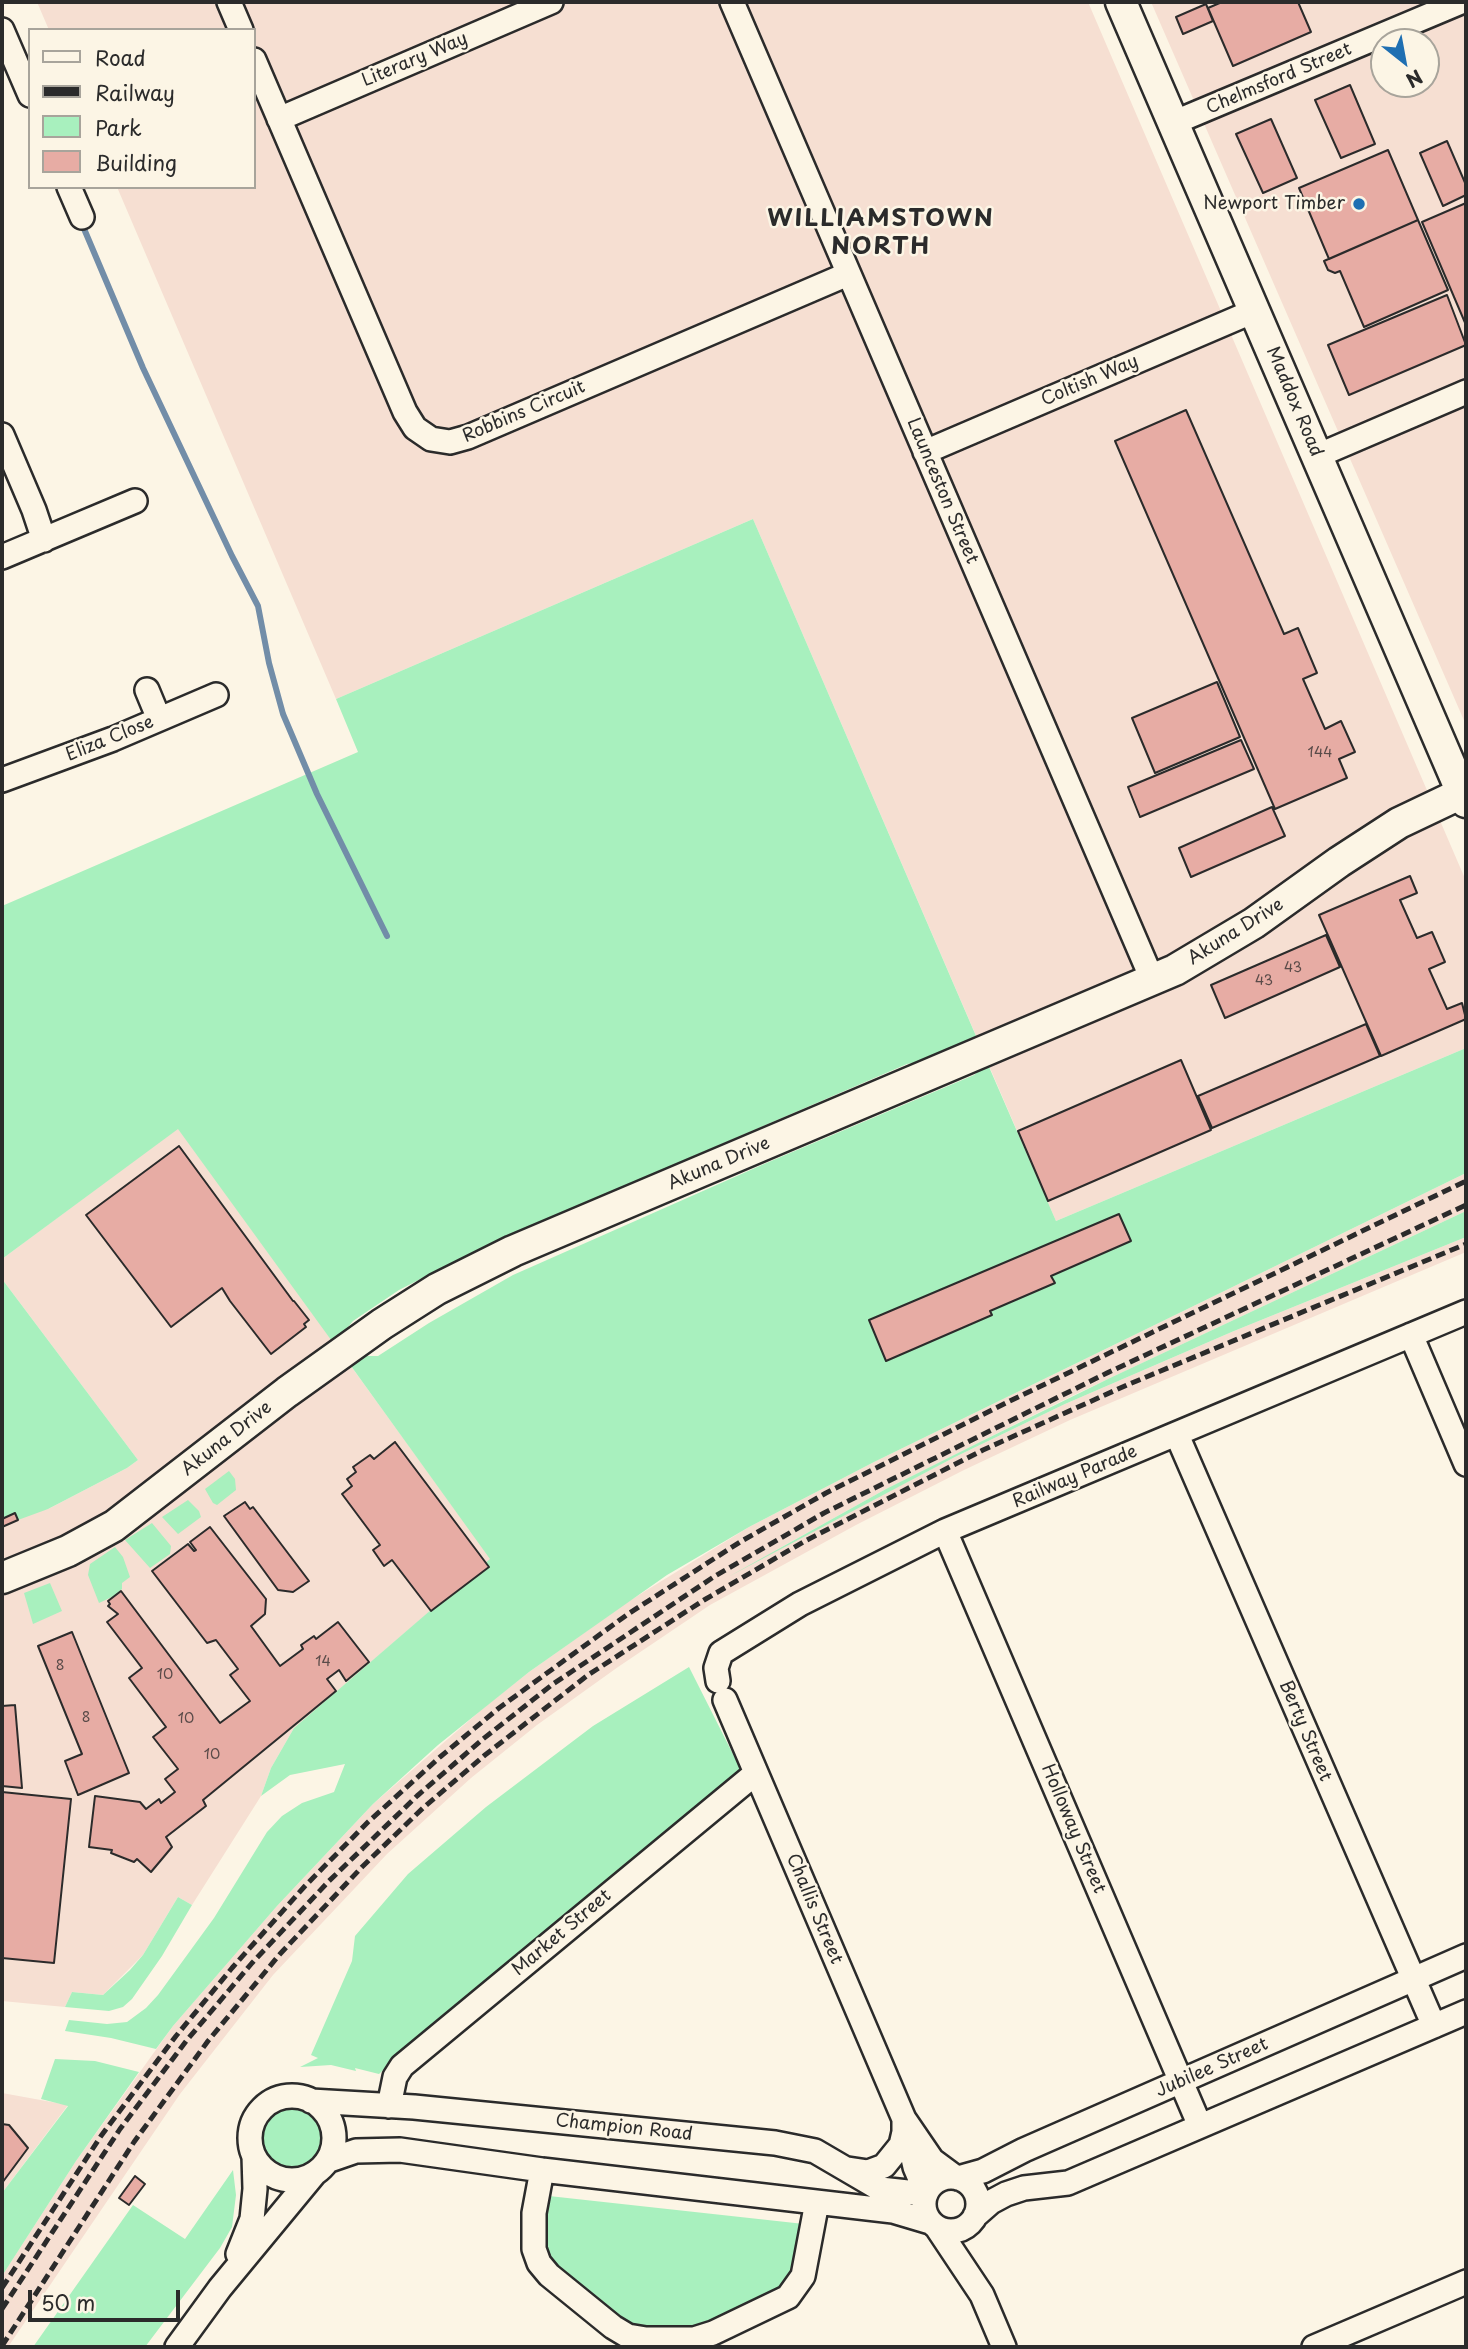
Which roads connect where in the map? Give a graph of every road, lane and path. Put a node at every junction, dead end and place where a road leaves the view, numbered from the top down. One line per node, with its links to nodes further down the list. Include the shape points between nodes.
1 (229, 2): 6 (street)
2 (551, 2): 11 (street, Literary Way)
3 (732, 2): 15 (street, Launceston Street)
4 (1121, 2): 12 (street, Maddox Road)
5 (1461, 2): 12 (street, Chelmsford Street)
6 (240, 28)
7 (2, 30): 8 (street)
8 (7, 57): 10 (street)
9 (256, 65): 11 (street, Robbins Circuit)
10 (28, 92)
11 (279, 119): 15 (street, Robbins Circuit, via 405,412 415,428 431,439 450,442 468,437)
12 (1173, 124): 16 (street, Maddox Road)
13 (70, 189): 14 (street)
14 (82, 217)
15 (849, 274): 19 (street, Launceston Street)
16 (1254, 311): 19 (street, Coltish Way); 20 (street, Maddox Road)
17 (1466, 392): 20 (street)
18 (2, 435): 22 (street)
19 (925, 452): 29 (street, Launceston Street)
20 (1317, 456): 28 (street, Maddox Road)
21 (135, 501): 22 (street)
22 (44, 540): 23 (street)
23 (2, 557)
24 (147, 690): 26 (street)
25 (216, 695): 26 (street, Eliza Close)
26 (159, 719): 27 (street, Eliza Close)
27 (2, 780)
28 (1465, 795): 29 (street, Akuna Drive, via 1399,823 1226,941)
29 (1152, 979): 35 (street, Akuna Drive, via 513,1251 436,1289 287,1392 114,1526)
30 (1466, 1312): 31 (street, Railway Parade)
31 (1411, 1335): 32 (street, Railway Parade); 33 (street)
32 (1177, 1435): 34 (street, Railway Parade); 39 (street, Berty Street)
33 (1466, 1464)
34 (945, 1531): 36 (street, Railway Parade, via 800,1604 721,1653 716,1668); 42 (street, Holloway Street)
35 (2, 1578)
36 (722, 1690): 37 (street, Challis Street)
37 (756, 1773): 44 (street, Market Street, via 402,2066); 45 (street, Challis Street)
38 (1466, 1956): 39 (street, Jubilee Street)
39 (1413, 1979): 41 (street, Berty Street); 42 (street, Jubilee Street)
40 (1466, 2012): 41 (street)
41 (1434, 2026): 46 (street)
42 (1181, 2081): 46 (street, Holloway Street); 51 (street, Jubilee Street, via 983,2172)
43 (311, 2101): 44 (street, Champion Road); 47 (street, via 282,2097 262,2109 251,2129); 48 (street, via 333,2127 333,2147)
44 (389, 2106): 49 (street, Champion Road, via 775,2143 815,2151)
45 (904, 2119): 49 (street, via 901,2145 884,2166 869,2172); 51 (street, Challis Street, via 932,2160); 52 (street, Challis Street)
46 (1199, 2126): 54 (street, via 1068,2183 1006,2194)
47 (254, 2156): 48 (street, via 266,2172 284,2180 297,2180); 57 (street, via 250,2228)
48 (321, 2167): 50 (street, via 356,2151 385,2149); 57 (street)
49 (847, 2168): 52 (street, Champion Road, via 880,2189)
50 (542, 2170): 53 (street); 53 (street, via 534,2213 534,2249 539,2263 613,2327 646,2339 694,2339 788,2297 803,2276)
51 (957, 2177): 52 (street, via 938,2180); 54 (street, via 977,2195)
52 (926, 2194): 55 (street, via 924,2209)
53 (817, 2202): 55 (street, via 893,2211)
54 (975, 2218): 55 (street, via 958,2231); 58 (street, via 972,2241)
55 (934, 2225): 58 (street)
56 (1466, 2282): 61 (street)
57 (220, 2288): 59 (street)
58 (982, 2295): 60 (street)
59 (189, 2343)
60 (1004, 2347)
61 (1314, 2347)

